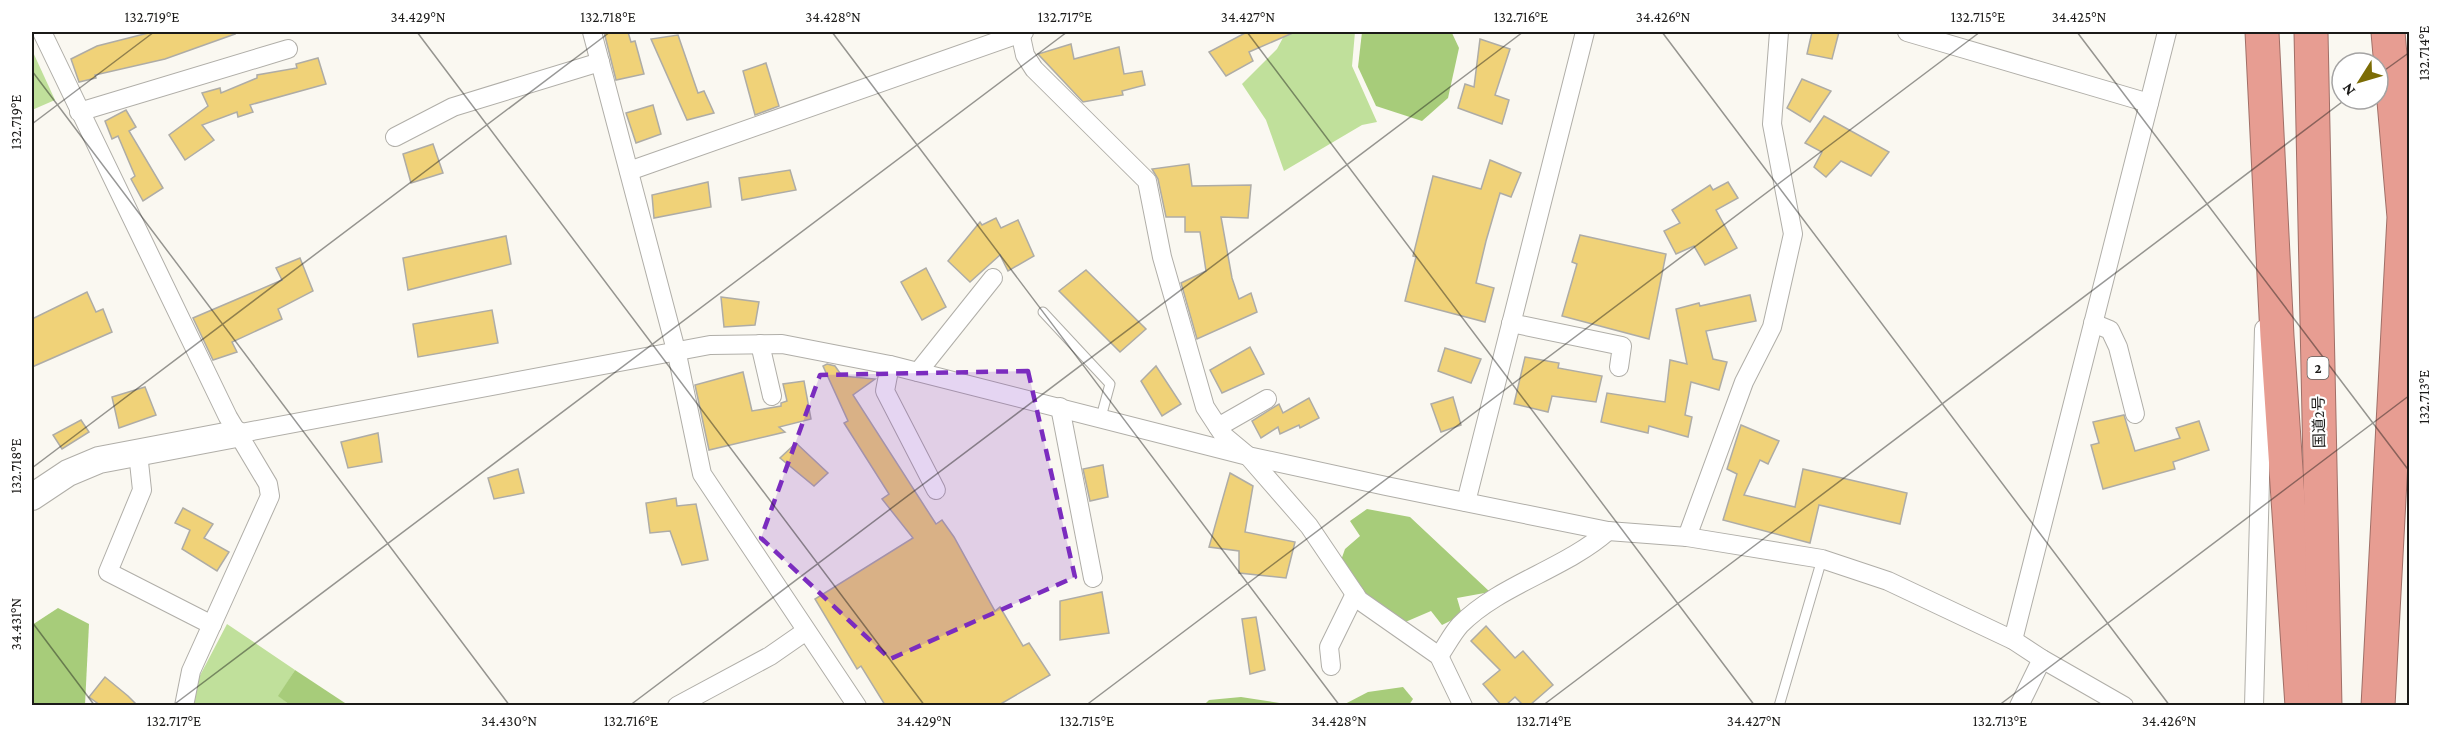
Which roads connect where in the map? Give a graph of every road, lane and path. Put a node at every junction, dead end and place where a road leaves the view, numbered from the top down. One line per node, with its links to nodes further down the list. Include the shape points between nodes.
1 (42, 32): 14 (street)
2 (592, 32): 12 (street)
3 (1021, 32): 16 (street); 33 (street, via 1025,55 1034,69 1147,181 1162,257 1205,407)
4 (1585, 32): 21 (street)
5 (1779, 32): 41 (street, via 1773,124 1793,234 1772,327 1744,381)
6 (1907, 32): 13 (street)
7 (2167, 32): 13 (street)
8 (2262, 32): 18 (highway)
9 (2311, 32): 60 (highway, 国道2号 / 2)
10 (2388, 32): 17 (highway)
11 (288, 49): 14 (street)
12 (600, 62): 15 (street, via 453,107); 16 (street)
13 (2149, 103): 22 (street)
14 (79, 112): 34 (street)
15 (395, 137)
16 (629, 171): 24 (street)
17 (2407, 223): 61 (highway)
18 (2272, 229): 58 (street, via 2261,358); 59 (highway)
19 (993, 278): 27 (street)
20 (1043, 312): 32 (lane, via 1110,384)
21 (1511, 323): 26 (street, via 1622,346); 39 (street)
22 (2093, 323): 31 (street, via 2110,330 2118,347); 47 (street)
23 (759, 344): 24 (street, via 710,345); 25 (street, via 782,344); 28 (street)
24 (677, 354): 34 (street); 46 (street, via 702,474)
25 (890, 365): 27 (street); 37 (street, via 885,391)
26 (1619, 367)
27 (918, 372): 30 (street)
28 (772, 396)
29 (1268, 399): 33 (street)
30 (1060, 407): 32 (street); 43 (street)
31 (2135, 414)
32 (1101, 417): 36 (street)
33 (1218, 427): 36 (street)
34 (236, 434): 35 (street); 45 (street, via 268,484 270,496)
35 (138, 453): 38 (street, via 99,460 68,473); 45 (street, via 142,490 108,572)
36 (1248, 456): 39 (street); 44 (street, via 1309,526)
37 (936, 490)
38 (32, 497)
39 (1466, 502): 40 (street)
40 (1608, 531): 41 (street); 48 (street, via 1569,560 1493,601 1460,625)
41 (1687, 537): 42 (street)
42 (1822, 559): 47 (street, via 1888,581); 55 (lane)
43 (1093, 578)
44 (1355, 594): 48 (street); 50 (street, via 1329,647)
45 (212, 624): 51 (street, via 191,671)
46 (806, 631): 52 (street, via 770,656); 53 (street)
47 (2013, 640): 49 (street)
48 (1439, 656): 54 (street)
49 (2042, 659): 56 (street); 57 (street)
50 (1331, 666)
51 (184, 705)
52 (677, 705)
53 (857, 705)
54 (1463, 705)
55 (1779, 705)
56 (2019, 705)
57 (2124, 705)
58 (2254, 705)
59 (2302, 705)
60 (2325, 705)
61 (2378, 705)

